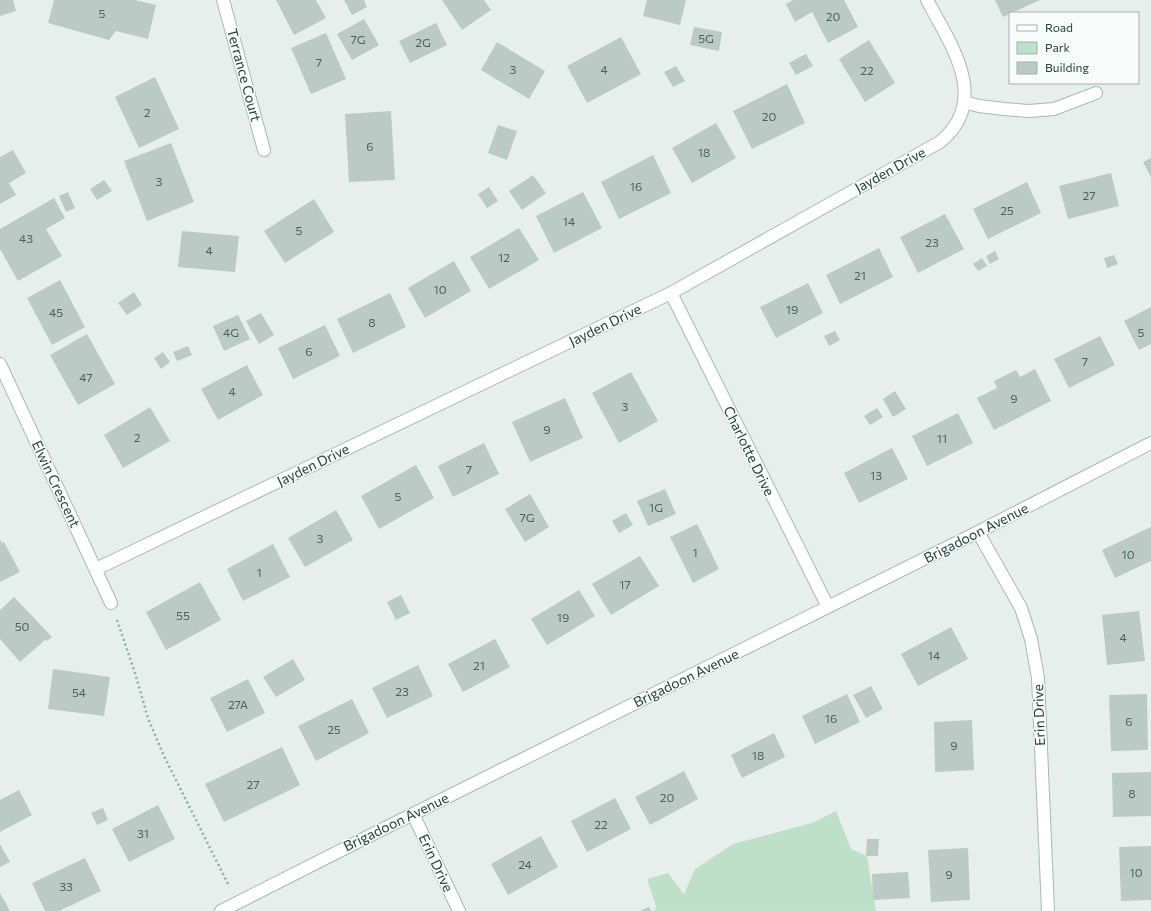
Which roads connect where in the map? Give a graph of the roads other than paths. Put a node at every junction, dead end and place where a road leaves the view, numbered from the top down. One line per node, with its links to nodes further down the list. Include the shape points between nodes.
1 (223, 0): 5 (street, Terrance Court)
2 (927, 0): 4 (street, Jayden Drive, via 954,50 961,69 965,82)
3 (1096, 93): 4 (street, via 1054,109 1029,111)
4 (964, 102): 6 (street, Jayden Drive, via 960,118 940,142)
5 (264, 150)
6 (671, 293): 10 (street, Jayden Drive); 12 (street, Charlotte Drive)
7 (0, 364): 10 (street, Elwin Crescent)
8 (1151, 443): 9 (street, Brigadoon Avenue)
9 (978, 532): 12 (street, Brigadoon Avenue); 16 (street, Erin Drive, via 1021,608 1035,657)
10 (96, 569): 11 (street, Elwin Crescent)
11 (111, 603)
12 (828, 608): 13 (street, Brigadoon Avenue)
13 (413, 814): 14 (street, Brigadoon Avenue); 15 (street, Erin Drive)
14 (221, 911)
15 (459, 911)
16 (1048, 911)

